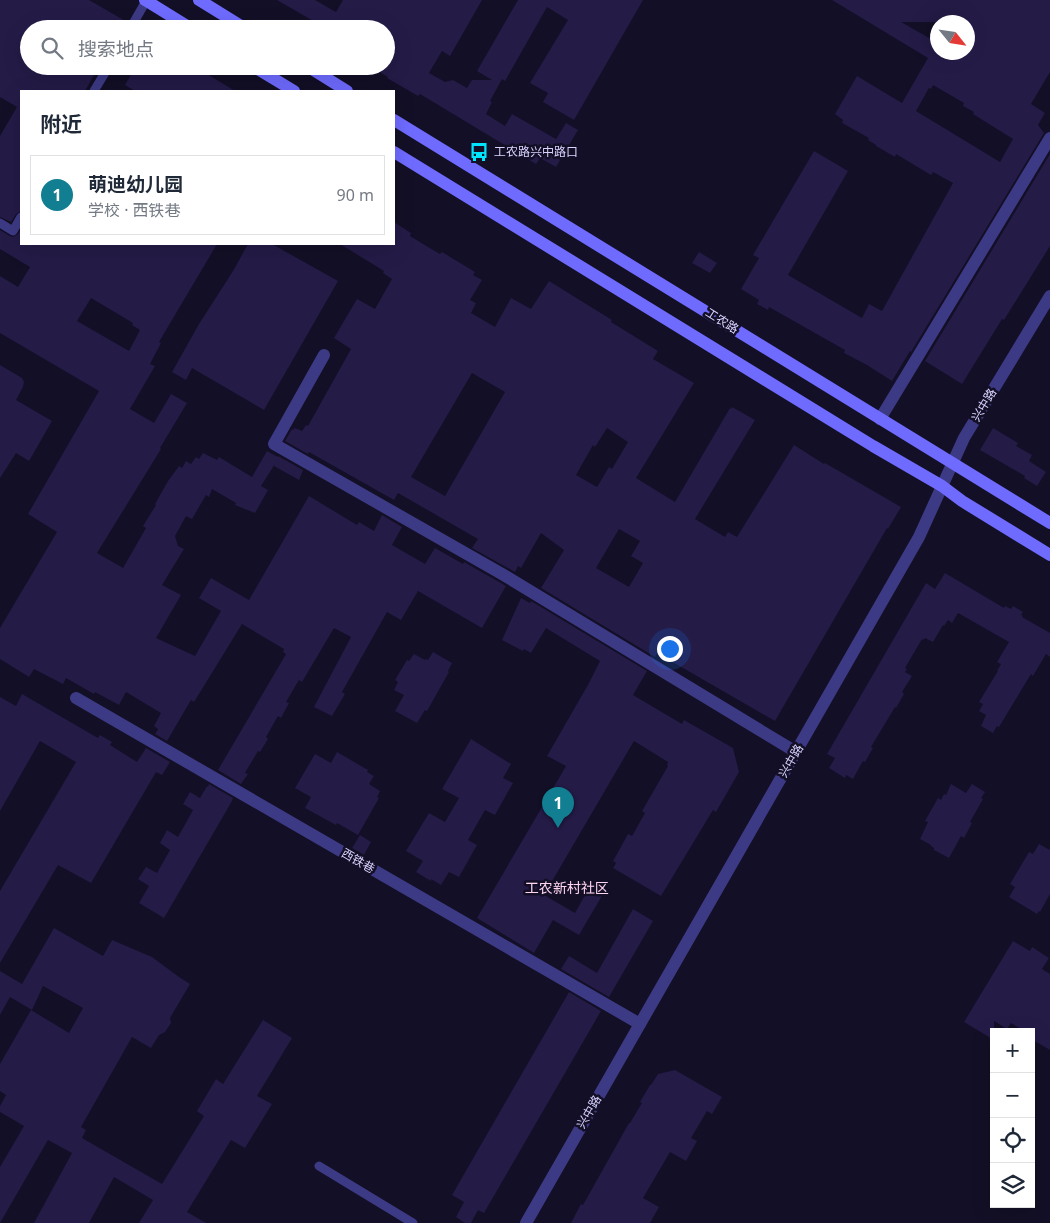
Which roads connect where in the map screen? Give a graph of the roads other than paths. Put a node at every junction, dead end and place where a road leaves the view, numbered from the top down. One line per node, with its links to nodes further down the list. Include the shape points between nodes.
1 (146, 0): 3 (lane); 4 (main road)
2 (199, 0): 5 (main road)
3 (135, 20)
4 (178, 20)
5 (231, 20)
6 (103, 75): 9 (lane)
7 (268, 75): 10 (main road)
8 (321, 75): 11 (main road)
9 (95, 90)
10 (292, 90)
11 (345, 90)
12 (395, 121): 19 (main road, 工农路)
13 (1050, 138): 19 (street)
14 (395, 153): 21 (main road)
15 (20, 219): 16 (lane, via 13,230)
16 (0, 223)
17 (1050, 296): 20 (street, 兴中路, via 964,438)
18 (324, 355): 25 (street, via 274,444 502,574)
19 (880, 419): 20 (main road, 工农路)
20 (953, 463): 21 (street, 兴中路); 22 (main road, 工农路)
21 (942, 486): 23 (main road); 25 (street, 兴中路, via 919,537)
22 (1050, 523)
23 (1050, 556)
24 (76, 698): 26 (street, 西铁巷)
25 (796, 752): 26 (street, 兴中路)
26 (640, 1024): 29 (street, 兴中路)
27 (319, 1166): 28 (lane)
28 (413, 1223)
29 (526, 1223)

